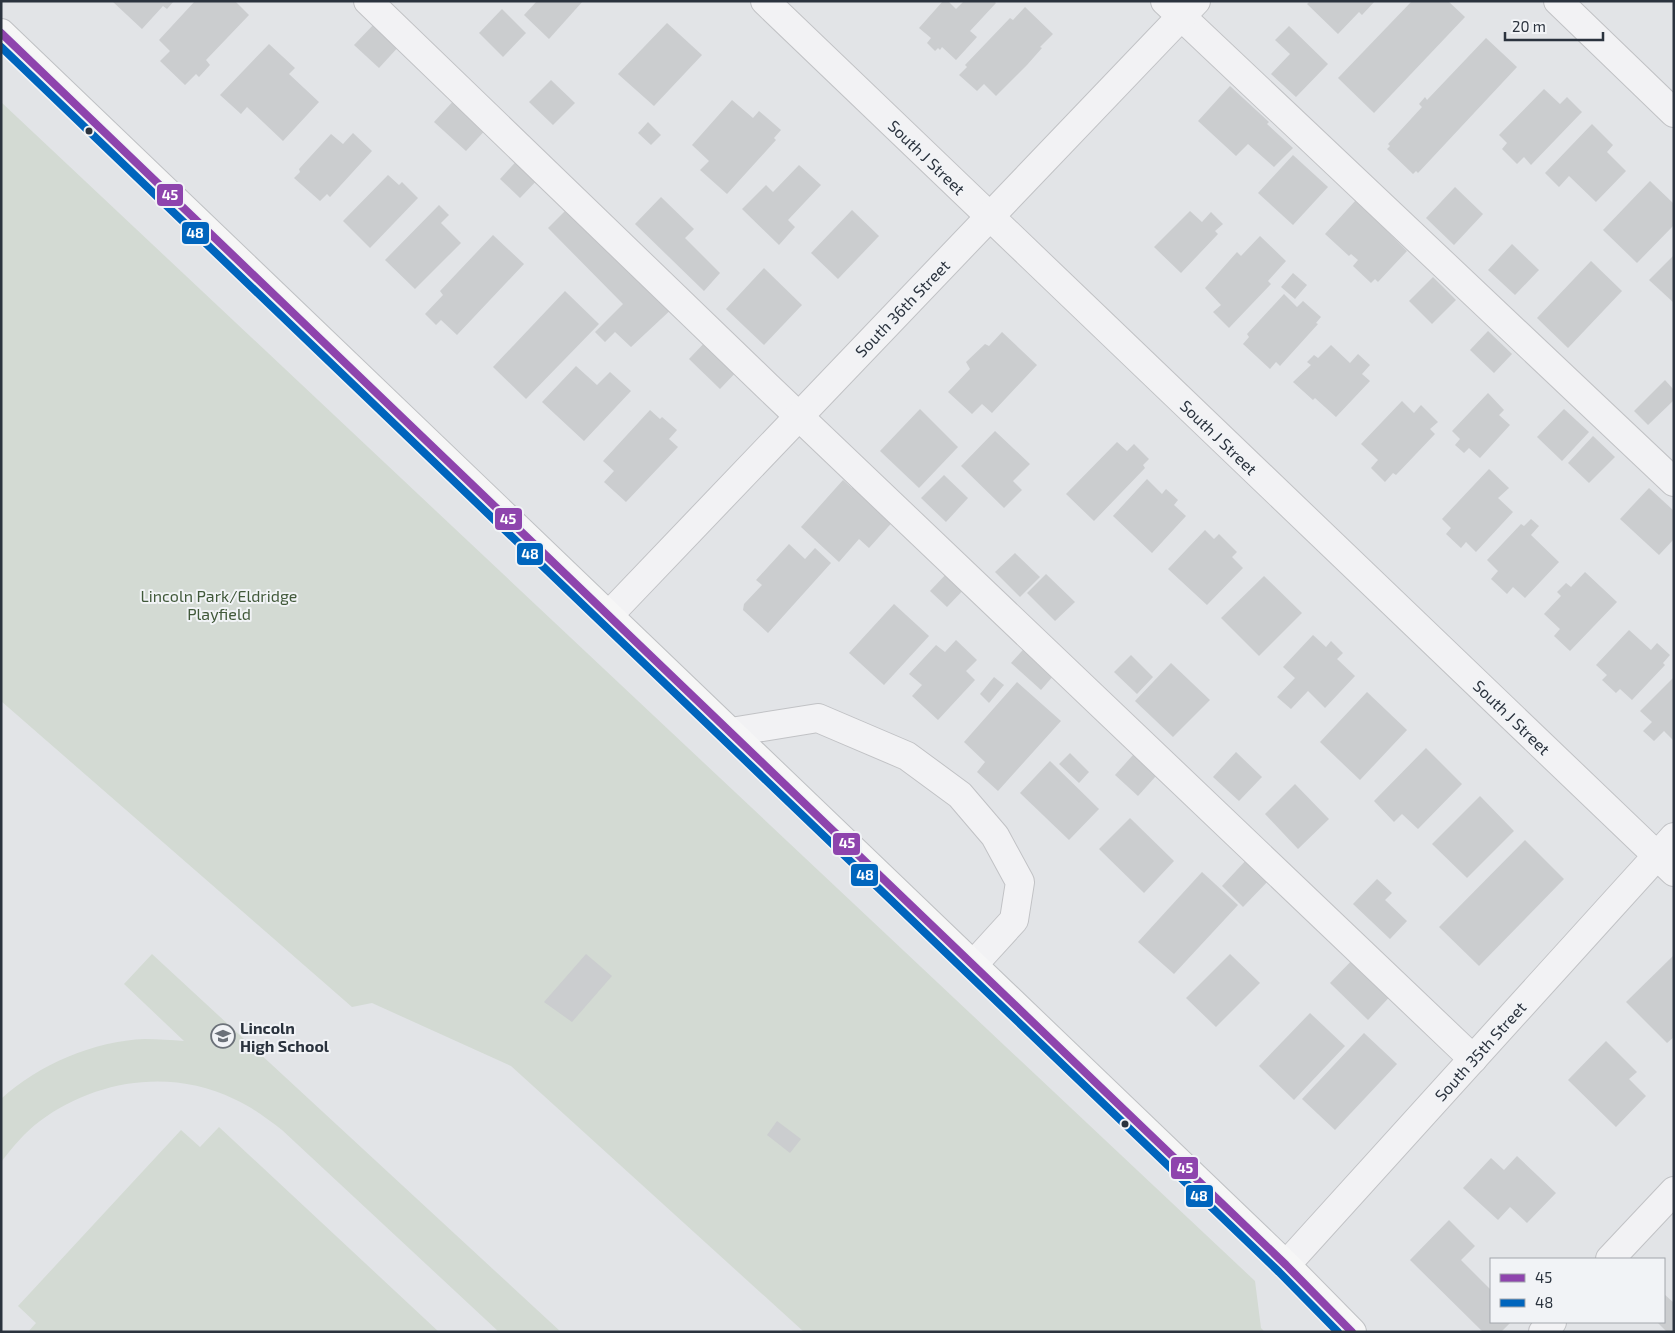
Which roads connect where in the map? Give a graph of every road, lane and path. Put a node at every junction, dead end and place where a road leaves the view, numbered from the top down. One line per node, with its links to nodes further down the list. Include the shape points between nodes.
1 (368, 1): 8 (street)
2 (765, 1): 7 (street, South J Street)
3 (1558, 1): 6 (street)
4 (1181, 6): 7 (street, South 36th Street); 9 (street)
5 (1, 33): 10 (main road)
6 (1674, 113)
7 (990, 217): 8 (street, South 36th Street); 12 (street, South J Street)
8 (799, 416): 10 (street, South 36th Street); 14 (street)
9 (1674, 482)
10 (609, 615): 11 (main road)
11 (731, 732): 13 (main road); 13 (street, via 818,718 907,756 960,795 995,836 1020,882 1014,920)
12 (1668, 855): 14 (street, South 35th Street)
13 (973, 965): 17 (main road)
14 (1473, 1059): 17 (street, South 35th Street)
15 (1674, 1191): 16 (street)
16 (1611, 1258)
17 (1286, 1265): 18 (main road)
18 (1352, 1332)

